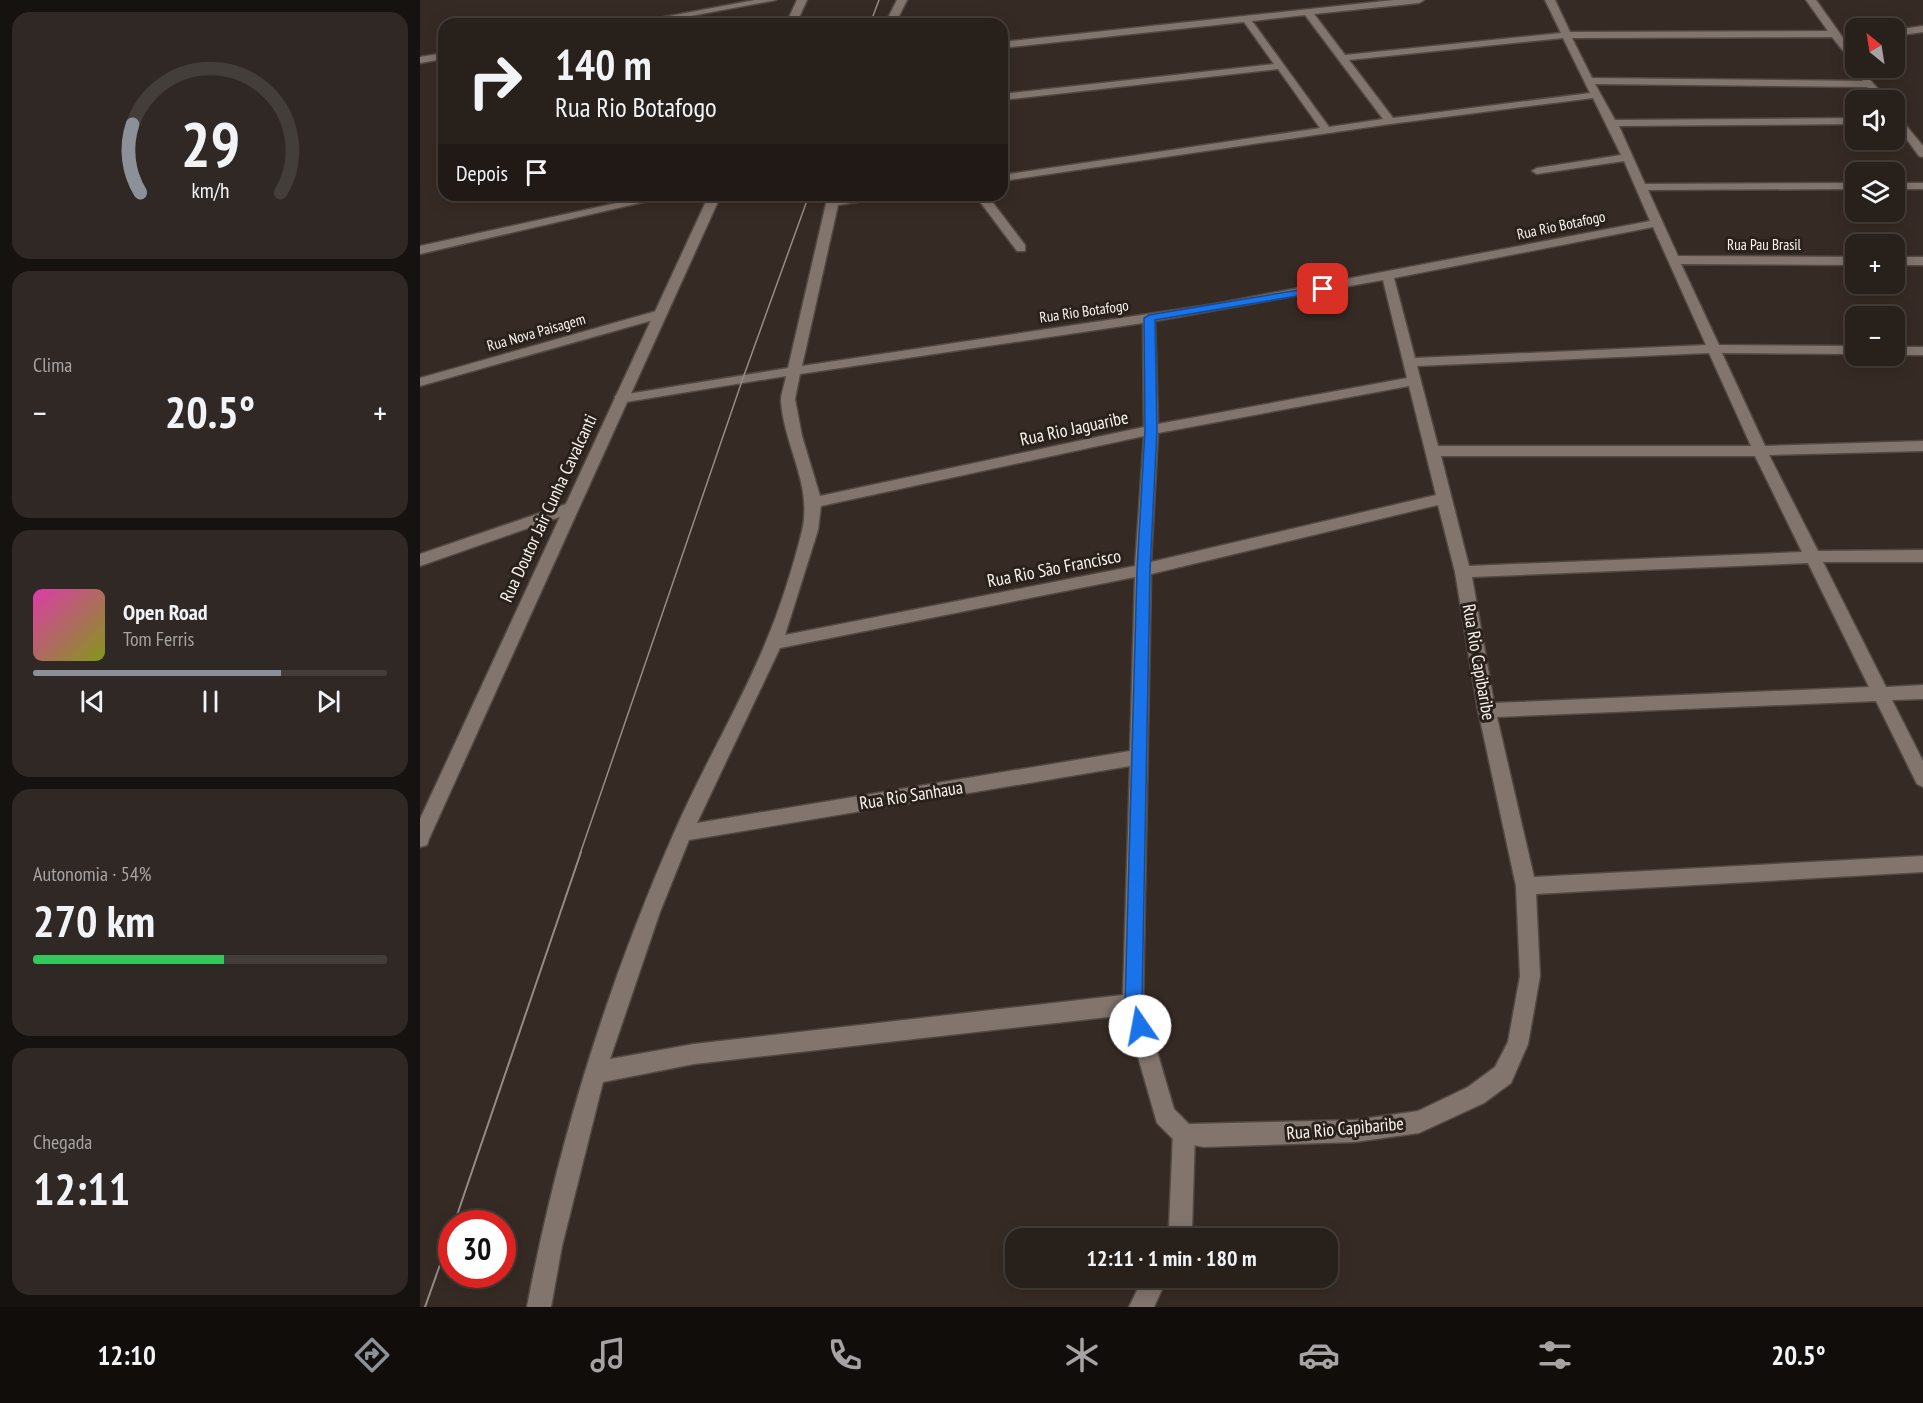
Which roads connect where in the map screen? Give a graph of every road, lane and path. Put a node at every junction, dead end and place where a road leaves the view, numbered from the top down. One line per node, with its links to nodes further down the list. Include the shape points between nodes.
1 (771, 0): 8 (street)
2 (802, 0): 9 (street)
3 (902, 0): 10 (street)
4 (1419, 0): 7 (street)
5 (1550, 0): 14 (street)
6 (1811, 0): 15 (street)
7 (1309, 14): 11 (street); 20 (street)
8 (667, 18)
9 (794, 18)
10 (893, 18)
11 (1247, 20): 17 (street); 22 (street)
12 (1923, 29): 13 (street)
13 (1905, 31)
14 (1566, 35): 15 (street); 20 (street); 24 (street)
15 (1838, 37): 16 (street); 18 (street)
16 (1845, 37)
17 (1008, 44)
18 (1845, 48)
19 (438, 57): 21 (street)
20 (1342, 58): 29 (street)
21 (420, 60)
22 (1282, 66): 28 (street); 33 (street)
23 (1864, 78): 25 (street)
24 (1588, 81): 25 (street); 27 (street)
25 (1868, 84): 26 (street)
26 (1874, 90)
27 (1595, 95): 29 (street); 31 (street)
28 (1008, 96)
29 (1390, 121): 33 (street)
30 (1845, 121): 31 (street)
31 (1612, 123): 36 (street)
32 (1905, 125): 34 (street)
33 (1327, 130): 38 (street)
34 (1918, 136): 35 (street)
35 (1923, 154)
36 (1627, 157): 37 (street); 42 (street)
37 (1537, 171)
38 (1008, 177)
39 (1845, 186): 42 (street)
40 (1905, 186): 41 (street)
41 (1923, 186)
42 (1640, 187): 47 (street)
43 (641, 201): 49 (street)
44 (712, 201): 55 (street, Rua Doutor Jair Cunha Cavalcanti)
45 (832, 201): 62 (street)
46 (986, 201): 48 (street)
47 (1656, 223): 50 (street); 54 (street, Rua Rio Botafogo)
48 (1021, 248)
49 (420, 250)
50 (1672, 260): 51 (street, Rua Pau Brasil); 57 (street)
51 (1845, 261)
52 (1905, 261): 53 (street)
53 (1923, 261)
54 (1388, 278): 56 (street, Rua Rio Botafogo); 61 (street, Rua Rio Capibaribe)
55 (660, 314): 64 (street, Rua Nova Paisagem); 65 (street, Rua Doutor Jair Cunha Cavalcanti)
56 (1149, 318): 62 (street, Rua Rio Botafogo); 66 (street)
57 (1716, 349): 58 (street); 61 (street); 69 (street)
58 (1845, 350)
59 (1905, 351): 60 (street)
60 (1923, 351)
61 (1409, 362): 63 (street, Rua Rio Capibaribe)
62 (793, 370): 65 (street, Rua Rio Botafogo); 71 (street, via 788,399)
63 (1413, 381): 66 (street, Rua Rio Jaguaribe); 68 (street, Rua Rio Capibaribe)
64 (420, 382)
65 (620, 399): 72 (street, Rua Doutor Jair Cunha Cavalcanti)
66 (1151, 430): 71 (street, Rua Rio Jaguaribe); 76 (street)
67 (1923, 446): 69 (street)
68 (1435, 451): 69 (street); 70 (street, Rua Rio Capibaribe)
69 (1760, 451): 73 (street)
70 (1445, 498): 76 (street, Rua Rio São Francisco); 77 (street, Rua Rio Capibaribe)
71 (814, 502): 78 (street, via 810,530)
72 (569, 508): 75 (street); 85 (street, Rua Doutor Jair Cunha Cavalcanti)
73 (1814, 556): 74 (street); 77 (street); 80 (street)
74 (1923, 556)
75 (420, 560)
76 (1143, 570): 78 (street, Rua Rio São Francisco); 82 (street)
77 (1463, 572): 81 (street, Rua Rio Capibaribe)
78 (774, 643): 84 (street)
79 (1923, 692): 80 (street)
80 (1879, 693): 81 (street); 83 (street)
81 (1486, 710): 87 (street, Rua Rio Capibaribe)
82 (1140, 757): 84 (street, Rua Rio Sanhaua); 88 (street)
83 (1923, 779)
84 (683, 833): 89 (street, via 650,912)
85 (420, 839)
86 (1923, 864): 87 (street)
87 (1526, 886): 90 (street, Rua Rio Capibaribe, via 1530,976 1518,1044 1503,1075 1476,1095 1419,1122 1355,1131)
88 (1133, 1004): 89 (street, via 694,1053); 90 (street, via 1165,1115)
89 (596, 1073): 93 (street, via 550,1246)
90 (1184, 1134): 91 (street)
91 (1180, 1228)
92 (1150, 1288): 94 (street)
93 (539, 1307)
94 (1141, 1307)

